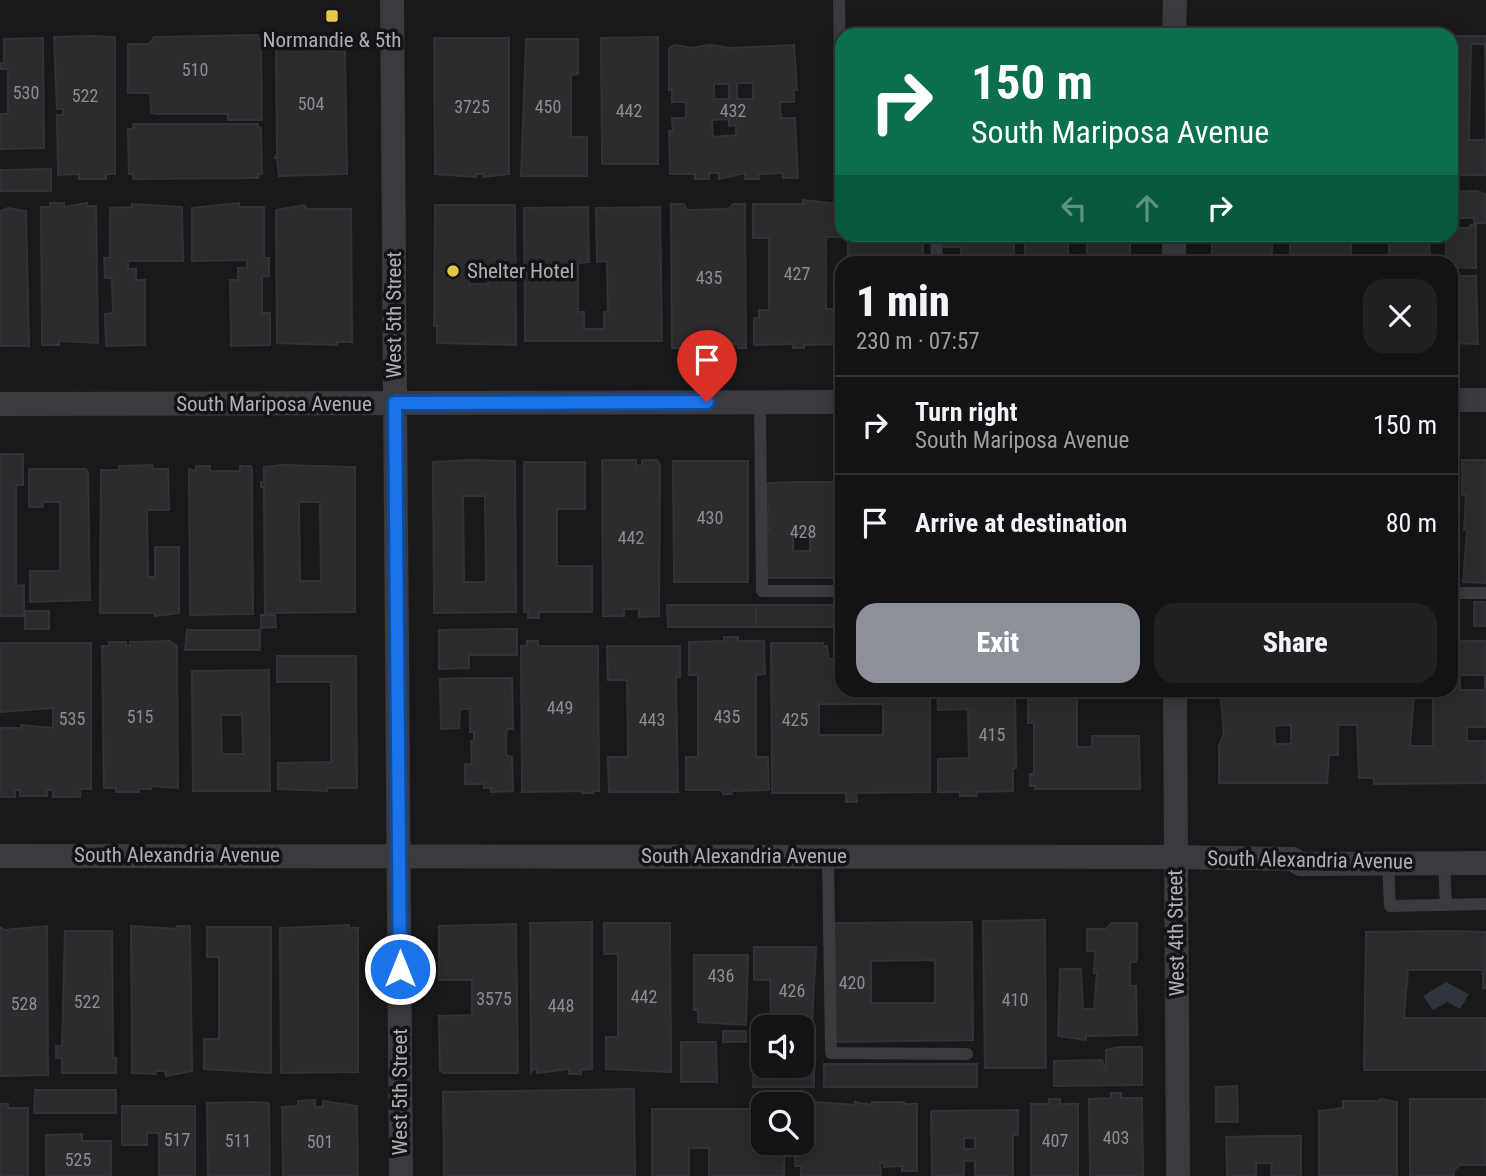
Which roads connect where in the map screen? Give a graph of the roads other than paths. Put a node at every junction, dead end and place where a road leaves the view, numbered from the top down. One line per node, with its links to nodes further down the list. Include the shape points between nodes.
1 (392, 0): 10 (street, West 5th Street)
2 (839, 0): 4 (lane)
3 (1175, 0): 5 (street)
4 (839, 28)
5 (1174, 28)
6 (1458, 400): 7 (street)
7 (1486, 400)
8 (760, 402): 9 (street, South Mariposa Avenue); 10 (street, South Mariposa Avenue); 12 (lane, via 762,591)
9 (835, 402)
10 (395, 403): 11 (street, South Mariposa Avenue); 17 (street, West 5th Street)
11 (0, 404)
12 (835, 591)
13 (1458, 593): 14 (lane)
14 (1486, 593)
15 (1175, 697): 19 (street, West 4th Street)
16 (0, 856): 17 (street, South Alexandria Avenue)
17 (400, 856): 18 (street, South Alexandria Avenue); 26 (street, West 5th Street)
18 (828, 856): 19 (street, South Alexandria Avenue); 25 (lane, via 831,1053)
19 (1175, 857): 20 (street, South Alexandria Avenue); 27 (street, West 4th Street)
20 (1388, 863): 21 (street, South Alexandria Avenue); 24 (lane, via 1390,906)
21 (1444, 863): 22 (street, South Alexandria Avenue); 24 (lane)
22 (1486, 863)
23 (1486, 904): 24 (lane)
24 (1446, 905)
25 (967, 1054)
26 (401, 1176)
27 (1178, 1176)

